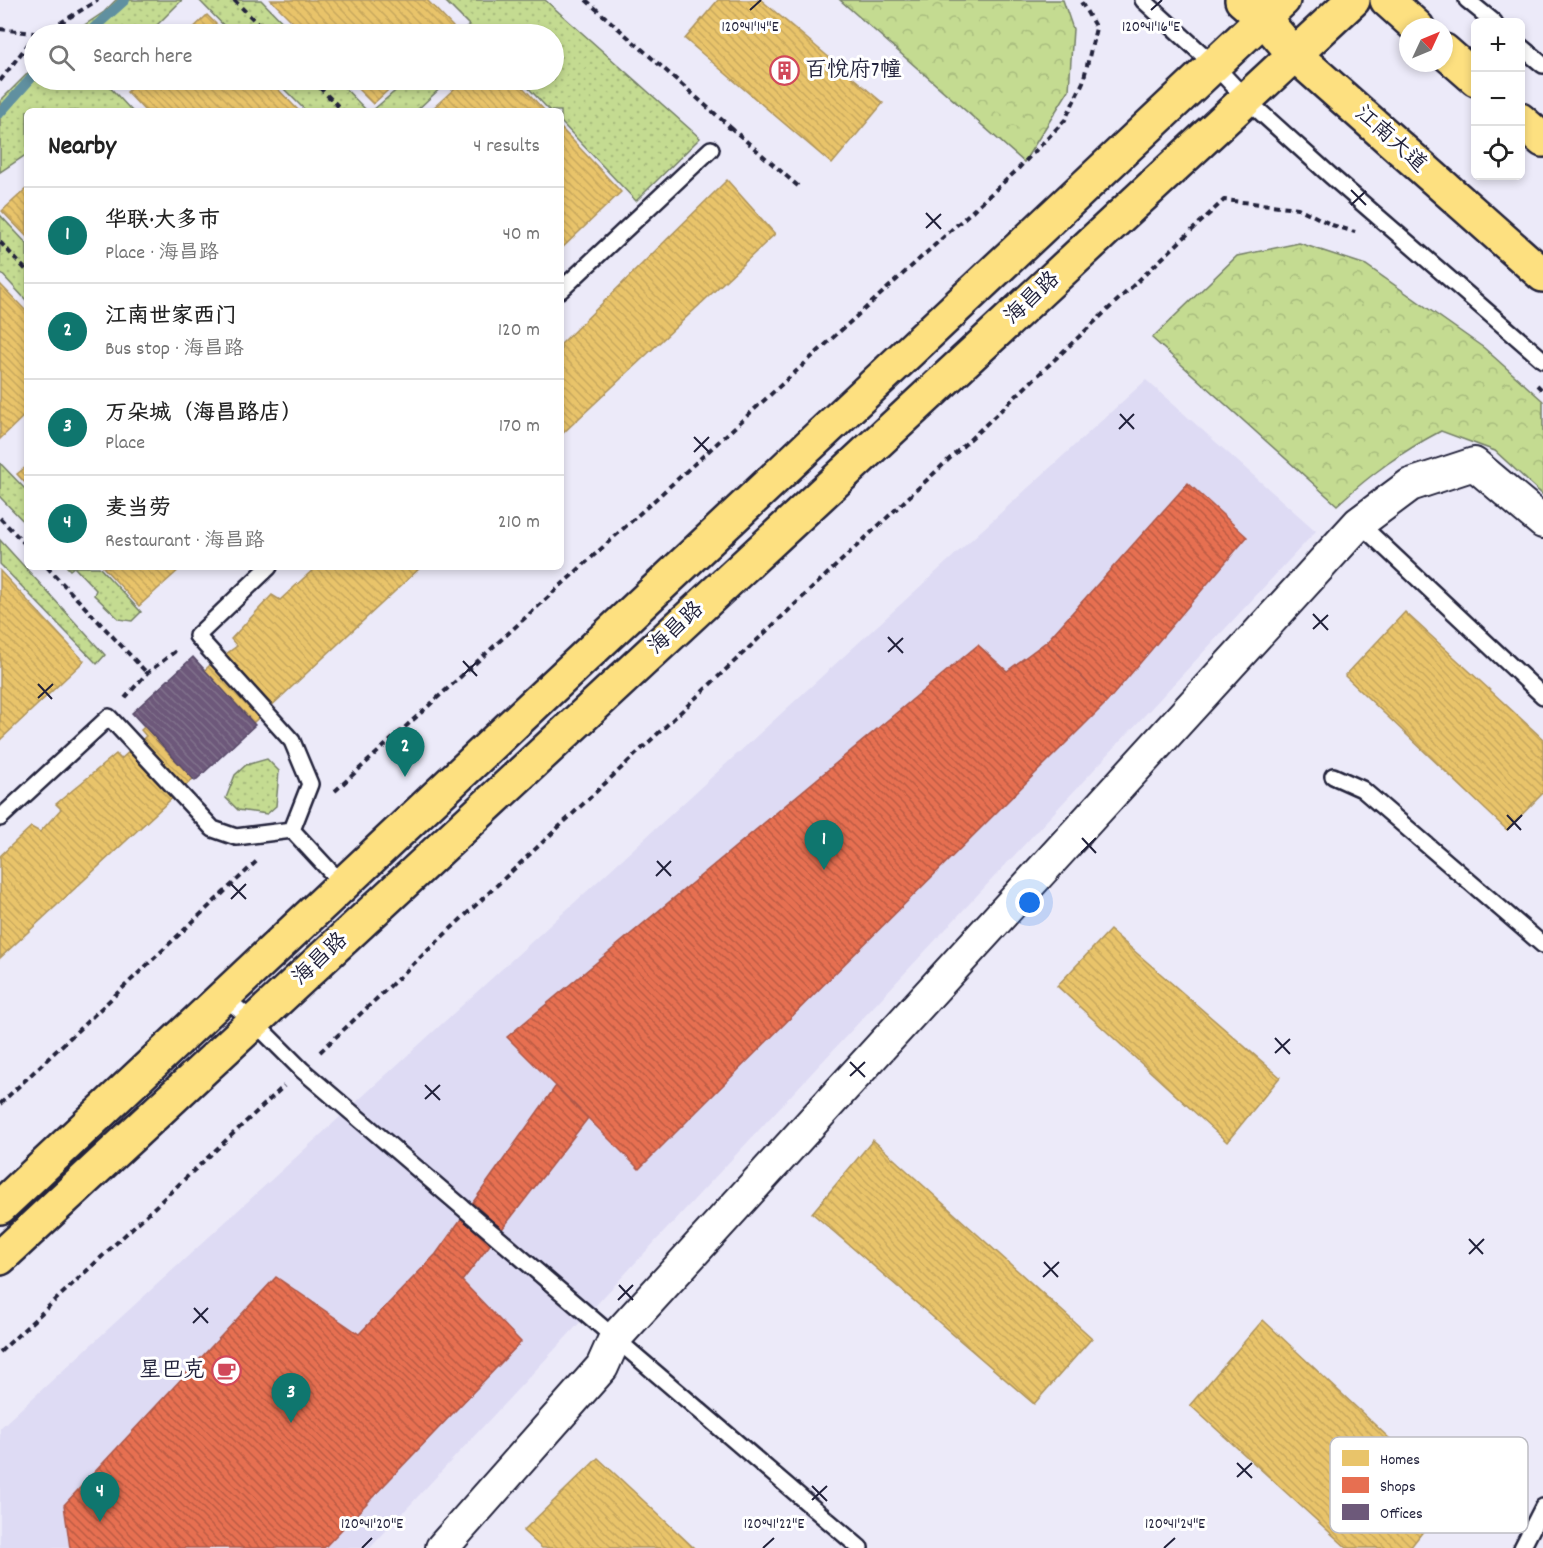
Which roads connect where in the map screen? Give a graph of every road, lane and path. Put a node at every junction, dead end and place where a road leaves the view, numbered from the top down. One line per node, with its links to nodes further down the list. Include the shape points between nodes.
1 (98, 0): 12 (path)
2 (234, 0): 13 (path)
3 (586, 0): 28 (path)
4 (1080, 0): 49 (path, via 1096,28 1083,82 1065,120 1015,172)
5 (1143, 0): 20 (lane)
6 (1353, 0): 18 (main road, 海昌路)
7 (1387, 0): 10 (main road)
8 (1467, 0): 11 (lane)
9 (1263, 6): 18 (main road, 江南大道); 20 (main road, 海昌路)
10 (1407, 18)
11 (1489, 18)
12 (59, 24)
13 (258, 24)
14 (0, 29): 15 (path)
15 (24, 32)
16 (24, 48): 23 (path)
17 (1525, 49): 21 (lane)
18 (1295, 55): 25 (main road, 海昌路); 35 (main road, 江南大道)
19 (1453, 59): 22 (main road)
20 (1214, 65): 25 (lane); 52 (main road, 海昌路)
21 (1543, 65)
22 (1471, 75)
23 (0, 81)
24 (322, 90): 26 (path)
25 (1247, 100): 37 (lane); 55 (main road, 海昌路)
26 (340, 108)
27 (1525, 124): 29 (main road)
28 (730, 127): 30 (path); 31 (path)
29 (1543, 140)
30 (711, 149): 36 (lane)
31 (799, 187)
32 (1298, 208): 56 (path, via 1224,200)
33 (0, 242): 34 (path)
34 (24, 268)
35 (1543, 275)
36 (564, 287)
37 (1543, 360)
38 (0, 518): 41 (path)
39 (1543, 522): 40 (street, via 1474,464 1410,485)
40 (1359, 523): 46 (lane); 60 (street)
41 (24, 543)
42 (50, 570): 45 (path)
43 (266, 570): 44 (lane)
44 (197, 636): 45 (path); 51 (lane, via 292,741 310,784)
45 (147, 673): 47 (path)
46 (1543, 696)
47 (109, 717): 50 (lane); 51 (lane, via 213,829 236,837)
48 (1333, 776): 53 (lane, via 1362,789)
49 (334, 791)
50 (0, 818)
51 (292, 830): 52 (lane); 57 (path)
52 (343, 885): 54 (main road, 海昌路)
53 (1543, 945)
54 (224, 997): 55 (lane); 58 (main road, 海昌路)
55 (254, 1022): 56 (lane); 59 (main road, 海昌路)
56 (302, 1070): 60 (lane); 61 (path)
57 (0, 1104)
58 (0, 1207)
59 (0, 1258)
60 (615, 1338): 63 (street, via 602,1367); 64 (lane)
61 (0, 1352)
62 (1543, 1507): 65 (lane)
63 (442, 1548)
64 (860, 1548)
65 (1522, 1548)

